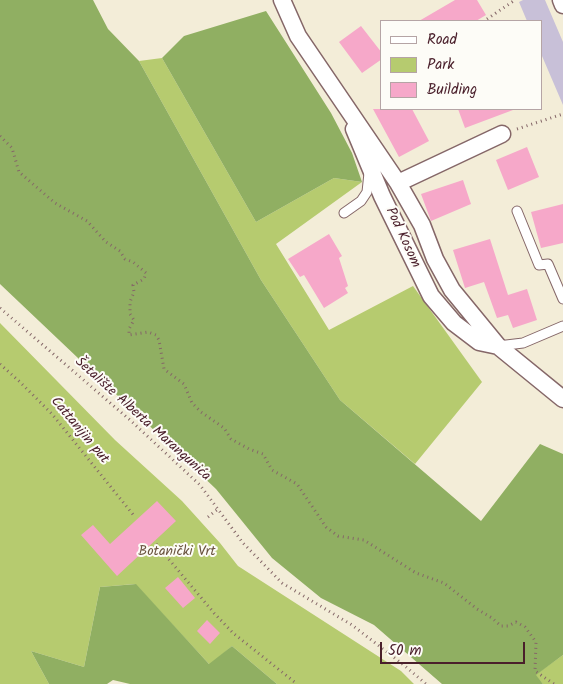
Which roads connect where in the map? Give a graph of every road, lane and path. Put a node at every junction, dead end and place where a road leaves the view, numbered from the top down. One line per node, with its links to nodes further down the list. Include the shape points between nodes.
1 (282, 0): 6 (street, Pod Kosom, via 298,36)
2 (516, 0): 5 (path)
3 (561, 0): 4 (street)
4 (563, 5)
5 (487, 19)
6 (342, 99): 10 (street, Pod Kosom); 11 (street, Pod Kosom)
7 (563, 114): 8 (path)
8 (502, 134): 11 (street)
9 (0, 136): 26 (path, via 12,148 19,172 55,203 87,221 125,259 146,273 132,285 130,314 134,320 129,335 148,332 156,335 164,369 184,384 192,403 201,412 224,428 231,439 263,454 272,470 297,484 326,527 338,536 364,540 416,573 444,583 501,626 516,622 525,627 536,642 534,670)
10 (370, 166): 13 (lane, via 367,192 361,201); 17 (street, Pod Kosom, via 431,296 454,323 479,342)
11 (398, 183): 17 (street, Pod Kosom, via 422,225 452,290)
12 (517, 212): 14 (lane, via 539,265 548,264)
13 (344, 213)
14 (563, 299)
15 (0, 308): 20 (path, Šetalište Alberta Marangunića, via 130,420 200,485)
16 (563, 326): 17 (lane, via 523,343)
17 (498, 346): 19 (street, Pod Kosom)
18 (0, 364): 21 (path, Cattanijin put, via 52,414)
19 (563, 399)
20 (218, 509): 22 (path); 25 (path, Šetalište Alberta Marangunića, via 243,543 282,583 352,625)
21 (135, 517)
22 (208, 517)
23 (156, 544): 24 (path, via 233,632)
24 (297, 684)
25 (426, 684)
26 (554, 684)

